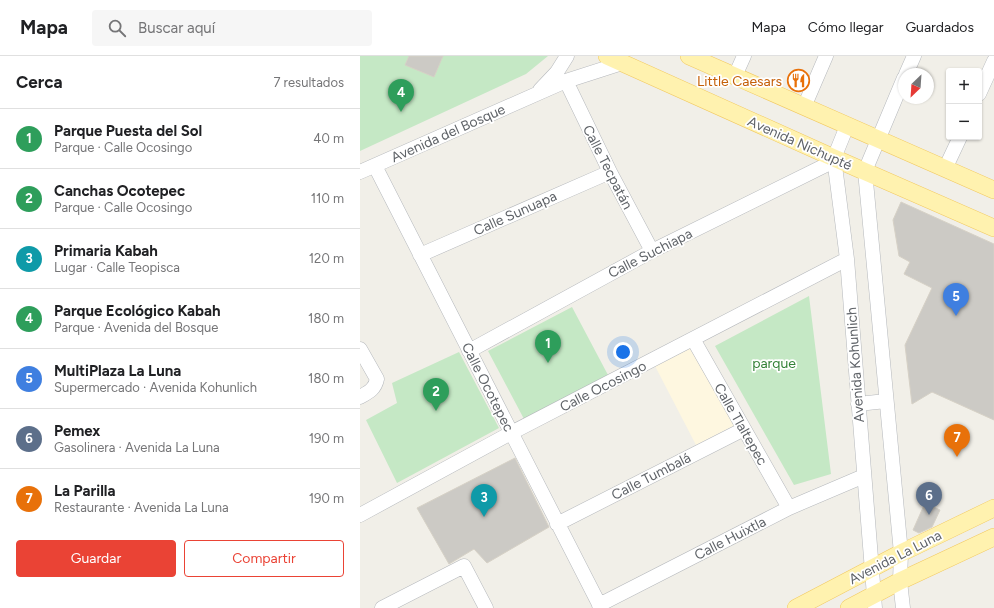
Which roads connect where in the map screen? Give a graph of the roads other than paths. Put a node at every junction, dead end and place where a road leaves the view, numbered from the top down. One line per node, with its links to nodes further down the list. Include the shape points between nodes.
1 (567, 56): 13 (street, Avenida del Bosque, via 557,72)
2 (689, 56): 9 (main road)
3 (744, 56): 9 (street)
4 (826, 56): 14 (street)
5 (914, 56): 8 (street)
6 (615, 59): 10 (street, Avenida del Bosque); 18 (main road, Avenida Nichupté)
7 (994, 61): 11 (street)
8 (909, 68)
9 (735, 76): 14 (main road)
10 (566, 81): 13 (street, Avenida del Bosque); 23 (street, Calle Tecpatán)
11 (982, 87)
12 (898, 92): 16 (street, Avenida Kohunlich)
13 (536, 94): 19 (street, Avenida del Bosque)
14 (804, 107): 15 (main road)
15 (847, 126): 16 (main road); 18 (street, Avenida Kohunlich)
16 (878, 139): 20 (main road); 21 (street, Avenida Kohunlich)
17 (959, 140): 20 (street)
18 (834, 159): 21 (main road, Avenida Nichupté); 26 (street, Calle Suchiapa); 28 (street, Avenida Kohunlich)
19 (375, 166): 22 (street, Avenida del Bosque); 27 (street, Calle Ocotepec)
20 (945, 169): 24 (main road)
21 (865, 171): 25 (main road, Avenida Nichupté); 33 (street, Avenida Kohunlich)
22 (360, 172)
23 (610, 172): 26 (street, Calle Tecpatán); 27 (street, Calle Sunuapa)
24 (994, 190)
25 (994, 228)
26 (652, 251): 31 (street, Calle Suchiapa)
27 (420, 255): 31 (street, Calle Ocotepec)
28 (847, 259): 29 (street, Calle Ocosingo); 34 (street, Avenida Kohunlich)
29 (693, 339): 35 (street, Calle Tlaltepec); 36 (street, Calle Ocosingo)
30 (360, 349): 32 (street, via 377,379 373,390)
31 (469, 350): 36 (street, Calle Ocotepec)
32 (360, 397)
33 (886, 401): 34 (street); 43 (street, Avenida Kohunlich)
34 (858, 404): 37 (street, Avenida Kohunlich)
35 (744, 429): 38 (street, Calle Tlaltepec); 41 (street, Calle Tumbalá)
36 (511, 433): 40 (street, Calle Ocosingo); 41 (street, Calle Ocotepec)
37 (864, 476): 38 (street, Calle Huixtla); 44 (street, Avenida Kohunlich)
38 (789, 508): 47 (street, Calle Huixtla)
39 (994, 508): 43 (main road, Avenida La Luna)
40 (360, 515)
41 (557, 524): 47 (street, Calle Ocotepec)
42 (994, 537): 45 (main road, Avenida La Luna)
43 (901, 553): 44 (main road, Avenida La Luna); 45 (street, Avenida Kohunlich)
44 (872, 568): 46 (street, Avenida Kohunlich); 50 (main road, Avenida La Luna)
45 (900, 581): 46 (main road, Avenida La Luna); 52 (street, Avenida Kohunlich)
46 (875, 601): 51 (main road, Avenida La Luna)
47 (600, 607)
48 (382, 608): 49 (street, via 464,566)
49 (486, 608)
50 (796, 608)
51 (849, 608)
52 (903, 608)

